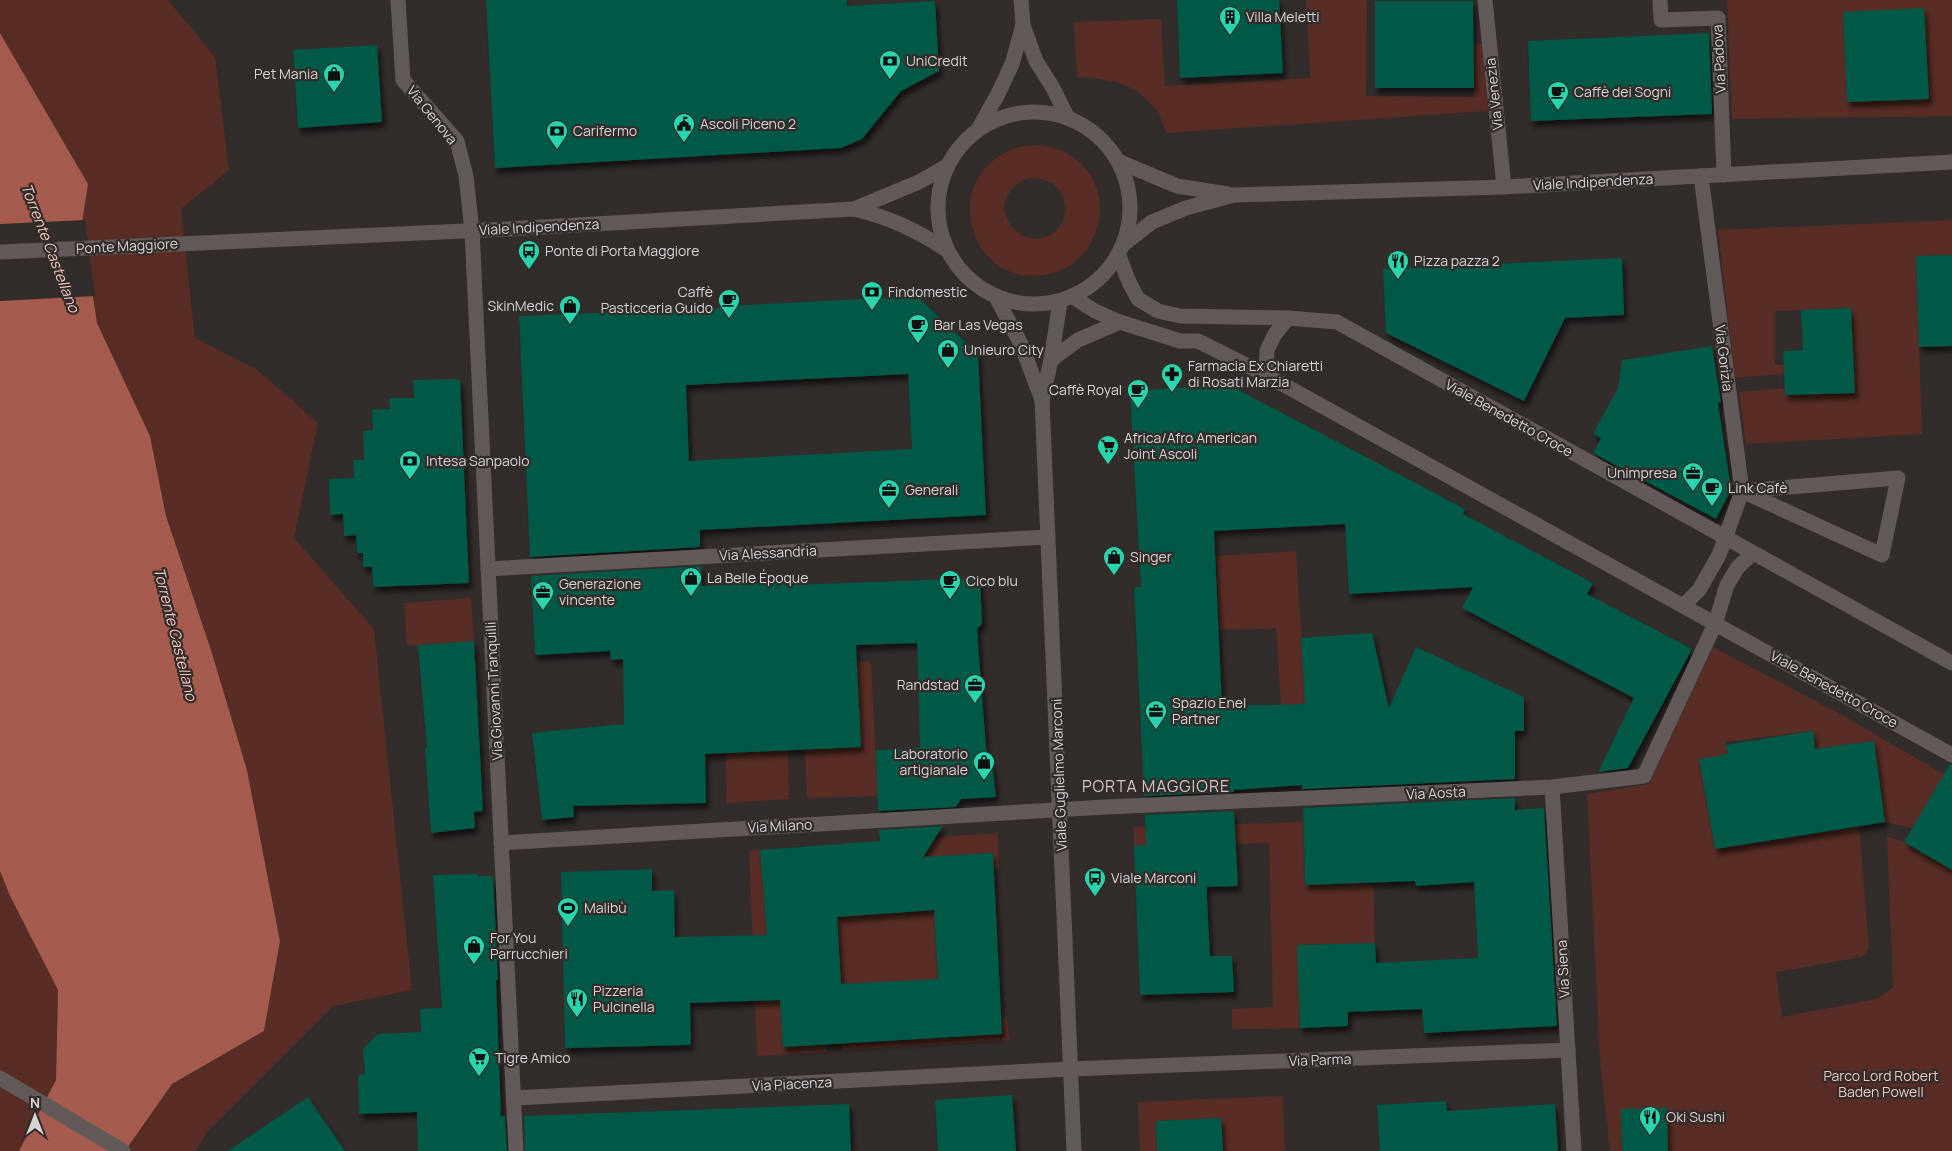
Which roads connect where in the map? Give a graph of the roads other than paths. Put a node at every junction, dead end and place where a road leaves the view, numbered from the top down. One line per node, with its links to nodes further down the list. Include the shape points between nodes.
1 (398, 0): 16 (street, Via Genova, via 403,80 457,142 466,176)
2 (1021, 0): 5 (street)
3 (1485, 0): 13 (street, Via Venezia)
4 (1660, 0): 11 (street, Via Padova, via 1661,20 1718,18)
5 (1023, 25): 6 (street, via 1036,61); 7 (street, via 1012,64)
6 (1067, 116): 7 (street, Viale Indipendenza, via 1037,111 1007,115); 8 (street, Viale Indipendenza, via 1088,127)
7 (980, 128): 10 (street, Viale Indipendenza, via 961,145)
8 (1120, 162): 14 (street, Viale Indipendenza, via 1177,186); 18 (street, Viale Indipendenza, via 1130,188 1132,216)
9 (1952, 162): 11 (street, Viale Indipendenza)
10 (947, 166): 15 (street, Viale Indipendenza, via 919,182); 19 (street, Viale Indipendenza, via 938,193 938,222)
11 (1724, 175): 12 (street, Viale Indipendenza)
12 (1701, 176): 13 (street, Viale Indipendenza); 28 (street, Via Gorizia)
13 (1504, 187): 14 (street, Viale Indipendenza)
14 (1234, 195): 18 (street, Viale Indipendenza, via 1186,208 1152,222)
15 (854, 209): 16 (street, Viale Indipendenza); 19 (street, Viale Indipendenza, via 916,230)
16 (472, 231): 17 (street, Viale Indipendenza); 32 (street, Via Giovanni Tranquilli)
17 (223, 241): 20 (street, Ponte Maggiore)
18 (1122, 249): 22 (street, Viale Indipendenza, via 1100,280); 23 (street, Viale Benedetto Croce, via 1129,282 1138,298 1158,311 1180,316)
19 (947, 250): 21 (street, Viale Indipendenza, via 976,285)
20 (0, 252)
21 (996, 297): 22 (street, Viale Indipendenza, via 1038,305); 27 (street, Viale Guglielmo Marconi, via 1021,344)
22 (1066, 299): 24 (street, Viale Benedetto Croce); 25 (street, Viale Guglielmo Marconi)
23 (1288, 318): 26 (street, via 1267,350); 30 (street, Viale Benedetto Croce, via 1336,322)
24 (1120, 322): 25 (street, via 1078,340); 26 (street, Viale Benedetto Croce, via 1180,341 1198,341)
25 (1051, 360): 27 (street, Viale Guglielmo Marconi)
26 (1266, 375): 33 (street, Viale Benedetto Croce)
27 (1042, 400): 29 (street, Viale Guglielmo Marconi)
28 (1742, 491): 28 (street, via 1882,555 1898,478 1879,480); 30 (street, Via Gorizia)
29 (1048, 537): 32 (street, Via Alessandria); 38 (street, Viale Guglielmo Marconi)
30 (1724, 537): 31 (street, Viale Benedetto Croce); 33 (street, via 1719,555 1699,590)
31 (1753, 553): 34 (street, via 1727,584); 35 (street, Viale Benedetto Croce)
32 (488, 569): 39 (street, Via Giovanni Tranquilli)
33 (1683, 606): 34 (street, Viale Benedetto Croce)
34 (1715, 624): 36 (street, Viale Benedetto Croce); 37 (street, Via Aosta, via 1644,776)
35 (1952, 664)
36 (1952, 755)
37 (1552, 788): 38 (street, Via Aosta); 40 (street, Via Siena)
38 (1060, 810): 39 (street, Via Milano); 41 (street, Viale Guglielmo Marconi)
39 (501, 843): 43 (street, Via Giovanni Tranquilli)
40 (1568, 1050): 41 (street, Via Parma); 47 (street, Via Siena)
41 (1071, 1069): 43 (street, Via Piacenza); 46 (street, Viale Guglielmo Marconi)
42 (0, 1078): 44 (street)
43 (514, 1098): 45 (street, Via Giovanni Tranquilli)
44 (123, 1151)
45 (516, 1151)
46 (1074, 1151)
47 (1574, 1151)

